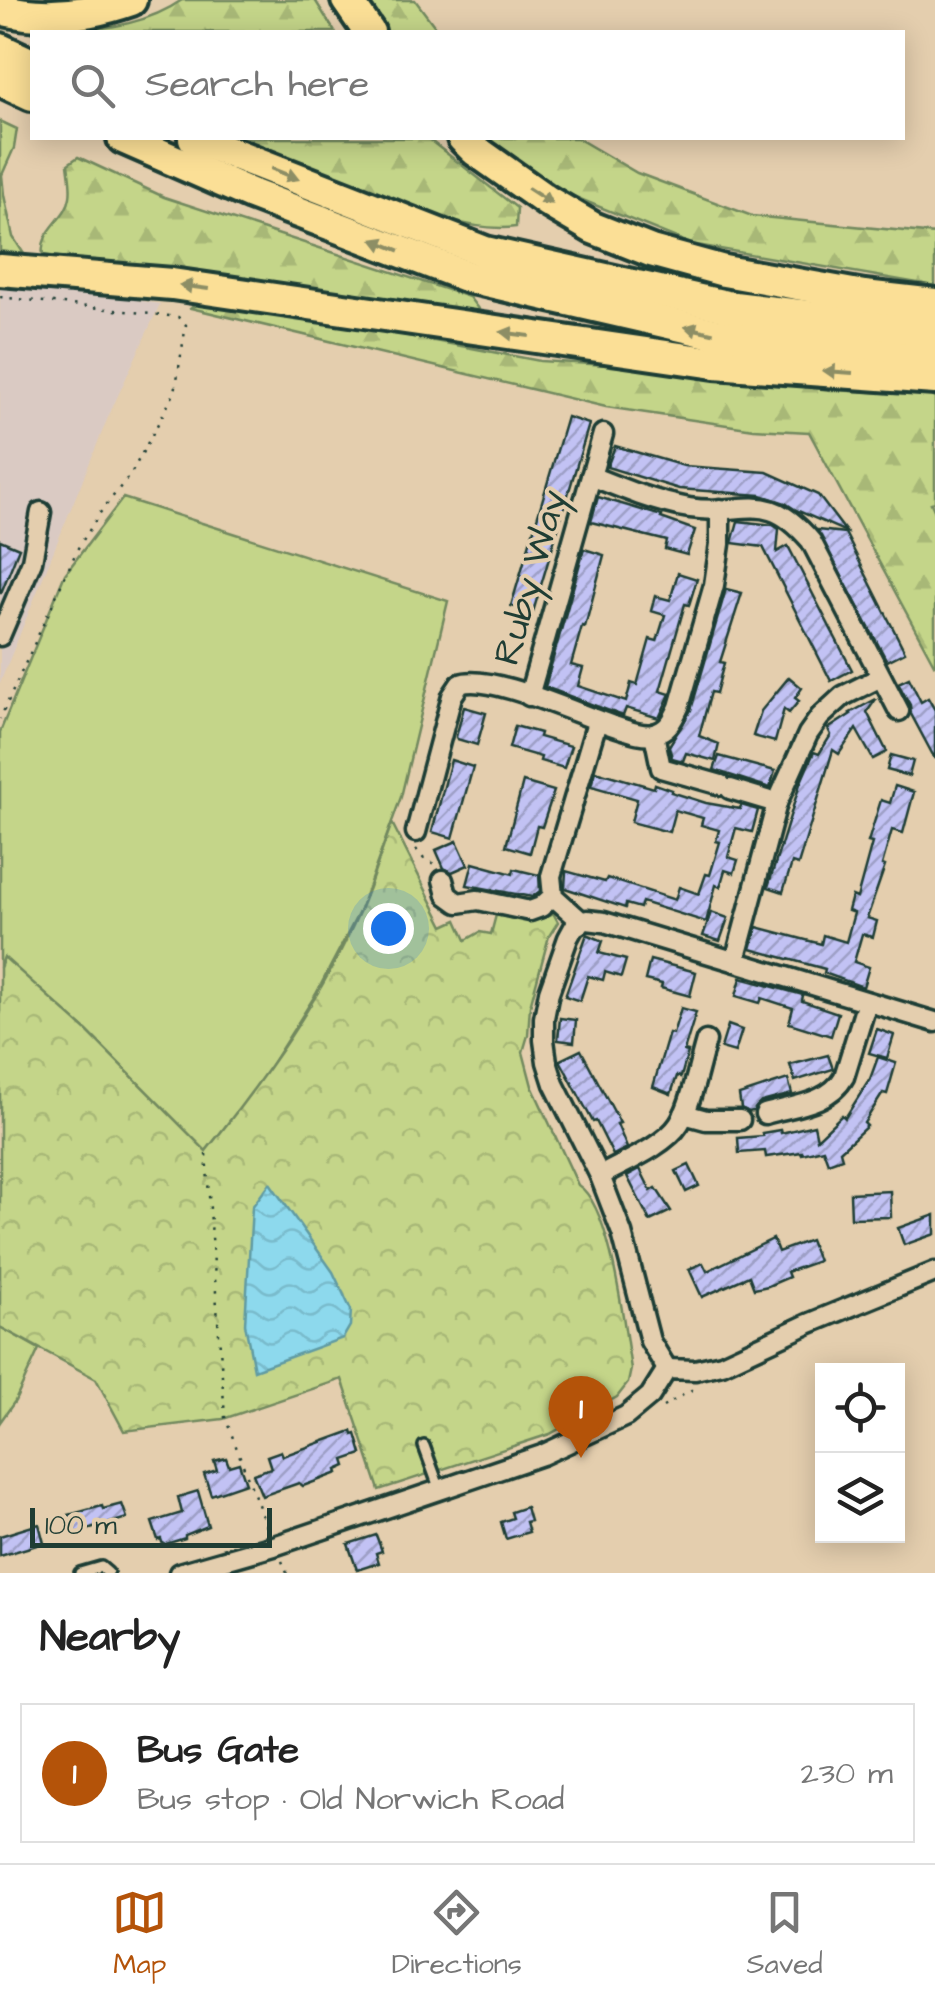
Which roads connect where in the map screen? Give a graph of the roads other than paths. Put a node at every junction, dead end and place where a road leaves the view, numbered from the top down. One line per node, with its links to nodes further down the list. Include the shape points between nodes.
1 (131, 0): 3 (highway, via 74,15)
2 (346, 0): 4 (highway)
3 (0, 8)
4 (368, 30)
5 (0, 49): 6 (highway)
6 (30, 63)
7 (0, 80): 8 (highway)
8 (30, 94)
9 (128, 140): 15 (highway, one-way to 9, via 716,334 468,277)
10 (199, 140): 14 (highway, one-way to 14, via 485,252 726,306)
11 (465, 140): 13 (highway, one-way to 13, via 547,201 651,251 724,271)
12 (0, 270): 16 (highway, one-way to 12, via 714,363 172,284)
13 (935, 304)
14 (935, 331)
15 (935, 358)
16 (935, 379)
17 (604, 434): 18 (street, Ruby Way)
18 (592, 476): 19 (street, Ruby Way, via 672,504); 23 (street, Ruby Way)
19 (720, 510): 22 (street, Ruby Way, via 751,506 793,520 811,541); 26 (street, via 714,585 684,690 670,726)
20 (41, 512): 21 (street, via 32,561)
21 (0, 636)
22 (881, 676): 24 (street, Ruby Way); 27 (street, via 820,717)
23 (529, 696): 25 (street); 28 (street, via 474,681 456,688)
24 (899, 711)
25 (597, 722): 26 (street); 30 (street, via 553,866)
26 (654, 734): 27 (street, via 661,768)
27 (777, 804): 32 (street)
28 (416, 832)
29 (443, 880): 30 (street, via 458,903 478,900 530,911)
30 (553, 896): 31 (street)
31 (582, 922): 32 (street, via 604,922); 39 (street, via 556,967 544,1040 554,1084)
32 (735, 961): 33 (street)
33 (868, 1002): 34 (street); 37 (street, via 839,1087 804,1113)
34 (935, 1022)
35 (706, 1041): 36 (street)
36 (684, 1114): 38 (street); 39 (street, via 667,1137)
37 (764, 1114)
38 (740, 1120)
39 (600, 1176): 41 (street, via 650,1340)
40 (935, 1272): 41 (street, via 722,1364)
41 (667, 1369): 43 (street, via 650,1396 608,1427)
42 (424, 1446): 43 (lane)
43 (440, 1491): 46 (street)
44 (80, 1573): 45 (lane, via 102,1567)
45 (108, 1573)
46 (179, 1573)

